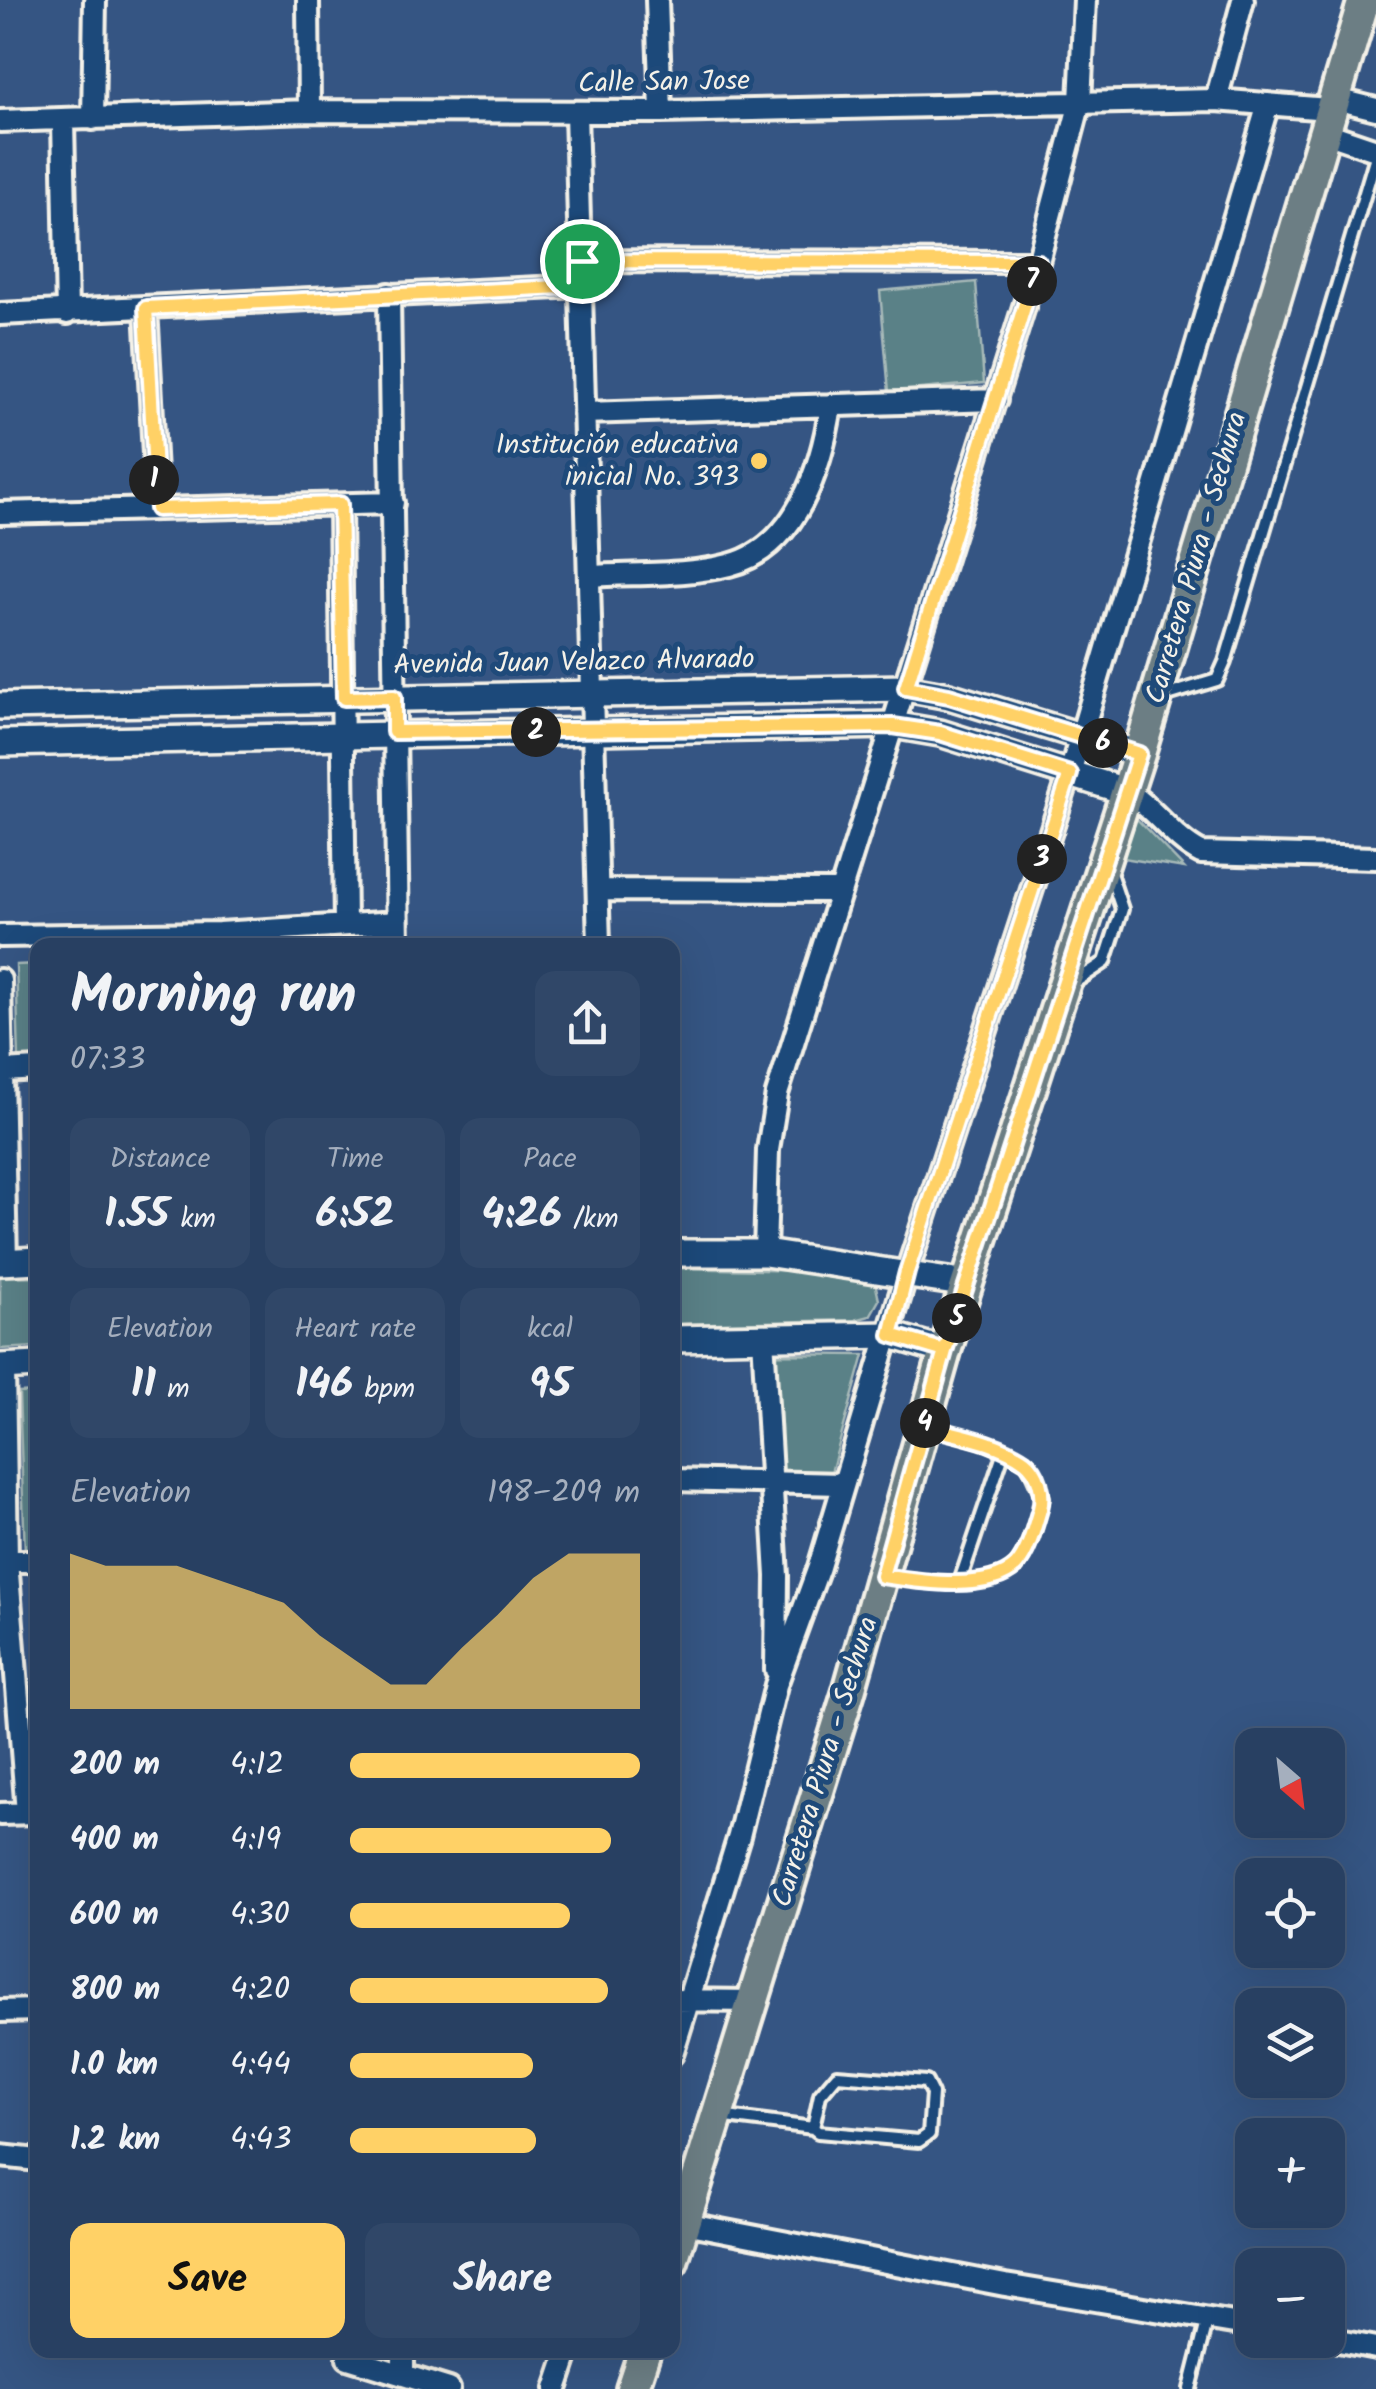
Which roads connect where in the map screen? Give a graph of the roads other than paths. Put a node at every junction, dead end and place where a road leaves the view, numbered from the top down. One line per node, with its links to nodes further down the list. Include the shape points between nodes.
1 (96, 0): 15 (street)
2 (308, 0): 11 (street)
3 (657, 0): 13 (street)
4 (1085, 0): 8 (street)
5 (1243, 0): 7 (street)
6 (1364, 0): 14 (main road, Carretera Piura - Sechura)
7 (1216, 100): 8 (street, Calle San Jose); 9 (street, Calle San Jose)
8 (1080, 102): 13 (street, Calle San Jose); 20 (street)
9 (1268, 104): 14 (street, Calle San Jose); 44 (street)
10 (1376, 109): 14 (street)
11 (309, 111): 12 (street, Calle San Jose); 15 (street, Calle San Jose)
12 (576, 112): 13 (street, Calle San Jose); 19 (street)
13 (661, 112)
14 (1328, 113): 18 (street); 38 (main road, Carretera Piura - Sechura)
15 (92, 120): 16 (street, Calle San Jose)
16 (63, 121): 17 (street, Calle San Jose); 24 (street)
17 (0, 122)
18 (1376, 153): 38 (lane, via 1225,662 1217,680)
19 (582, 261): 20 (street); 21 (street)
20 (1038, 262): 26 (street)
21 (580, 286): 22 (street); 28 (street)
22 (388, 294): 23 (street); 29 (street)
23 (146, 308): 24 (street); 31 (street)
24 (67, 313): 25 (street)
25 (0, 314)
26 (996, 400): 27 (street); 34 (street)
27 (831, 405): 28 (street); 33 (street, via 824,452 789,524 762,552 729,566)
28 (584, 412): 33 (street)
29 (393, 503): 30 (street); 36 (street)
30 (340, 504): 31 (street); 37 (street)
31 (157, 509): 32 (street)
32 (0, 513)
33 (590, 576): 35 (street)
34 (906, 688): 35 (street, Avenida Juan Velazco Alvarado); 40 (street); 44 (street, Avenida Juan Velazco Alvarado)
35 (594, 693): 36 (street, Avenida Juan Velazco Alvarado); 42 (street)
36 (394, 697): 37 (street, Avenida Juan Velazco Alvarado); 41 (street)
37 (344, 698): 39 (street, Avenida Juan Velazco Alvarado); 43 (street)
38 (1156, 698): 46 (main road, Carretera Piura - Sechura)
39 (0, 706)
40 (893, 726): 42 (street); 47 (street, via 940,733); 51 (street)
41 (394, 732): 42 (street); 43 (street); 52 (street)
42 (595, 732): 50 (street)
43 (345, 734): 45 (street); 53 (street)
44 (1082, 736): 46 (street, Avenida Juan Velazco Alvarado); 47 (street)
45 (0, 743)
46 (1139, 754): 48 (main road, Carretera Piura - Sechura)
47 (1070, 774): 48 (street); 66 (street)
48 (1128, 792): 49 (street, via 1201,853); 67 (main road, Carretera Piura - Sechura)
49 (1376, 858)
50 (599, 890): 51 (street); 58 (street)
51 (838, 891): 63 (street, via 776,1094)
52 (396, 922): 53 (street); 57 (street)
53 (345, 925): 56 (street)
54 (0, 936): 55 (street)
55 (147, 938)
56 (229, 938)
57 (397, 938)
58 (599, 938)
59 (0, 980): 61 (street)
60 (30, 1069): 61 (street)
61 (4, 1071): 65 (street)
62 (680, 1253): 63 (street)
63 (765, 1253): 66 (street)
64 (30, 1260): 65 (street)
65 (3, 1262)
66 (907, 1272): 67 (street); 68 (street)
67 (968, 1284): 71 (main road, Carretera Piura - Sechura)
68 (891, 1335): 69 (street); 71 (street); 78 (street)
69 (763, 1337): 70 (street); 77 (street)
70 (680, 1339)
71 (945, 1351): 74 (main road, Carretera Piura - Sechura)
72 (30, 1366): 73 (street)
73 (2, 1368): 80 (street)
74 (924, 1426): 75 (lane); 81 (main road, Carretera Piura - Sechura)
75 (1004, 1451): 82 (lane); 82 (lane, via 1027,1462 1038,1480 1043,1498 1034,1530 1017,1565 997,1576)
76 (680, 1480): 77 (street)
77 (770, 1482): 78 (street); 83 (street)
78 (842, 1484): 83 (street)
79 (30, 1560): 80 (street)
80 (7, 1561): 84 (street)
81 (882, 1576): 82 (lane); 88 (main road, Carretera Piura - Sechura)
82 (960, 1581)
83 (776, 1685): 87 (street, via 739,1836)
84 (30, 1793)
85 (30, 1813): 86 (street)
86 (0, 1814)
87 (680, 2000): 88 (street)
88 (754, 2001): 91 (main road, Carretera Piura - Sechura)
89 (30, 2010): 90 (street)
90 (0, 2011)
91 (718, 2116): 92 (lane); 95 (main road, Carretera Piura - Sechura)
92 (813, 2128): 92 (lane, via 919,2141 930,2134 932,2094 926,2082 837,2075 820,2095)
93 (0, 2156): 94 (street)
94 (30, 2159)
95 (684, 2223): 96 (main road, Carretera Piura - Sechura); 97 (street)
96 (680, 2236)
97 (1208, 2318): 98 (street); 109 (lane)
98 (1235, 2323)
99 (1345, 2343): 100 (street)
100 (1376, 2348)
101 (348, 2358): 105 (street)
102 (403, 2358): 105 (street)
103 (567, 2358): 107 (street)
104 (642, 2358): 108 (main road)
105 (403, 2375): 106 (street)
106 (449, 2389)
107 (556, 2389)
108 (632, 2389)
109 (1190, 2389)

